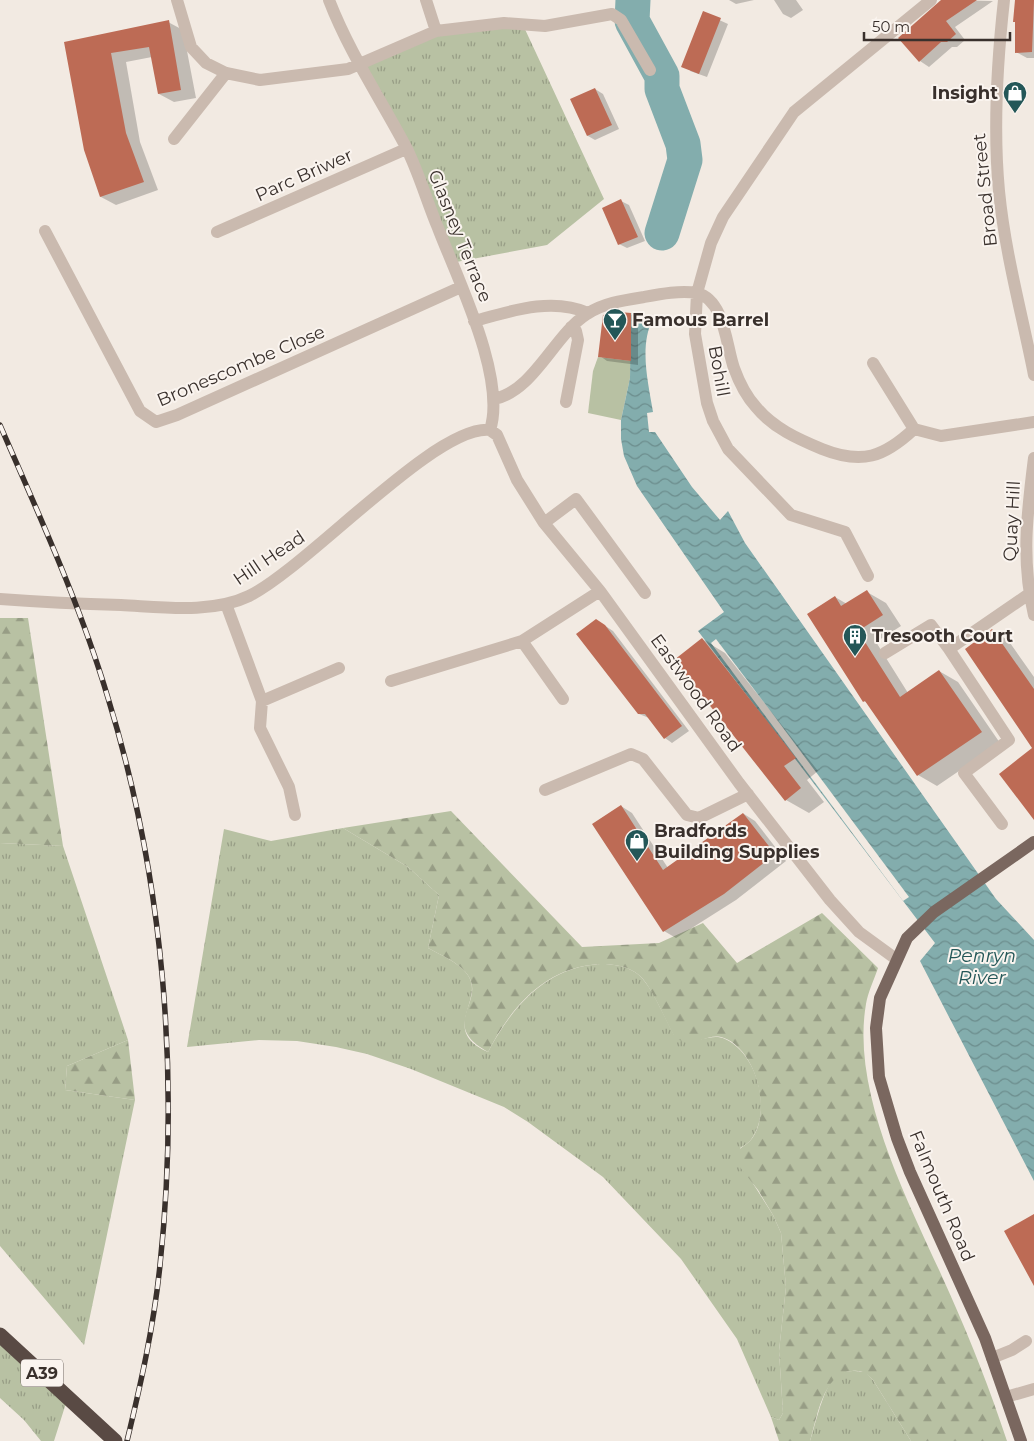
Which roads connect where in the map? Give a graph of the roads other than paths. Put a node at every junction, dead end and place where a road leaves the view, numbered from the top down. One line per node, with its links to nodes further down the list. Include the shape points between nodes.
1 (177, 0): 9 (street, via 191,47 206,63)
2 (329, 0): 7 (street, Glasney Terrace, via 340,30)
3 (426, 0): 6 (street)
4 (930, 0): 15 (street, via 794,112 723,217 711,243)
5 (1004, 0): 20 (street, Broad Street, via 995,134 999,192 1008,253)
6 (436, 31): 7 (street); 8 (street, via 504,23 545,26 612,14 621,20)
7 (359, 65): 9 (street, via 260,80); 11 (street, Glasney Terrace)
8 (650, 70)
9 (226, 73): 10 (street)
10 (174, 139)
11 (406, 149): 13 (street, Parc Briwer); 14 (street, Glasney Terrace)
12 (45, 231): 14 (street, Bronescombe Close, via 140,411 156,422)
13 (217, 232)
14 (461, 288): 17 (street, Glasney Terrace)
15 (697, 293): 16 (street, via 632,299); 24 (street, Bohill, via 711,302 720,315 734,368 747,396 777,427 798,439 851,457 879,454); 28 (street, Bohill, via 695,334 707,404 728,449 791,515 845,532)
16 (588, 313): 17 (street, via 573,307 544,306); 18 (street)
17 (474, 321): 21 (street, Glasney Terrace, via 486,356)
18 (571, 327): 21 (street, via 525,381 509,395); 22 (street, via 576,331 578,340)
19 (873, 363): 24 (street)
20 (1034, 375)
21 (494, 398): 25 (street, Glasney Terrace)
22 (566, 402)
23 (1034, 422): 24 (street, via 941,436)
24 (914, 429)
25 (490, 430): 27 (street, Eastwood Road, via 497,435 517,480); 33 (street, Hill Head, via 470,432 431,453 309,554 250,596)
26 (1034, 458): 31 (street, Quay Hill, via 1025,550)
27 (544, 523): 29 (street, Eastwood Road); 30 (street, via 576,499)
28 (868, 576)
29 (600, 591): 35 (street); 43 (street, Eastwood Road)
30 (645, 594)
31 (1029, 594): 34 (street, Quay Hill); 36 (street)
32 (0, 599): 33 (street, Hill Head, via 157,607)
33 (226, 604): 41 (street)
34 (1034, 615)
35 (522, 642): 39 (street); 40 (street)
36 (949, 649): 37 (street, via 931,625); 45 (street, via 1009,740 964,773)
37 (885, 653)
38 (339, 668): 41 (street)
39 (390, 681)
40 (563, 699)
41 (262, 701): 44 (street, via 260,728 289,787)
42 (545, 790): 43 (street, via 631,754 644,759 687,815 699,818)
43 (748, 794): 47 (street, Eastwood Road, via 830,900 859,932)
44 (295, 815)
45 (1002, 824)
46 (1034, 842): 47 (main road, Falmouth Road, via 934,912 908,938)
47 (896, 959): 50 (main road, Falmouth Road, via 878,1008 879,1077 910,1172)
48 (0, 1335): 53 (highway, A39)
49 (1026, 1341): 50 (street)
50 (992, 1358): 52 (main road, Falmouth Road)
51 (1034, 1389): 52 (street)
52 (1006, 1397): 54 (main road, Falmouth Road)
53 (115, 1441)
54 (1021, 1441)

